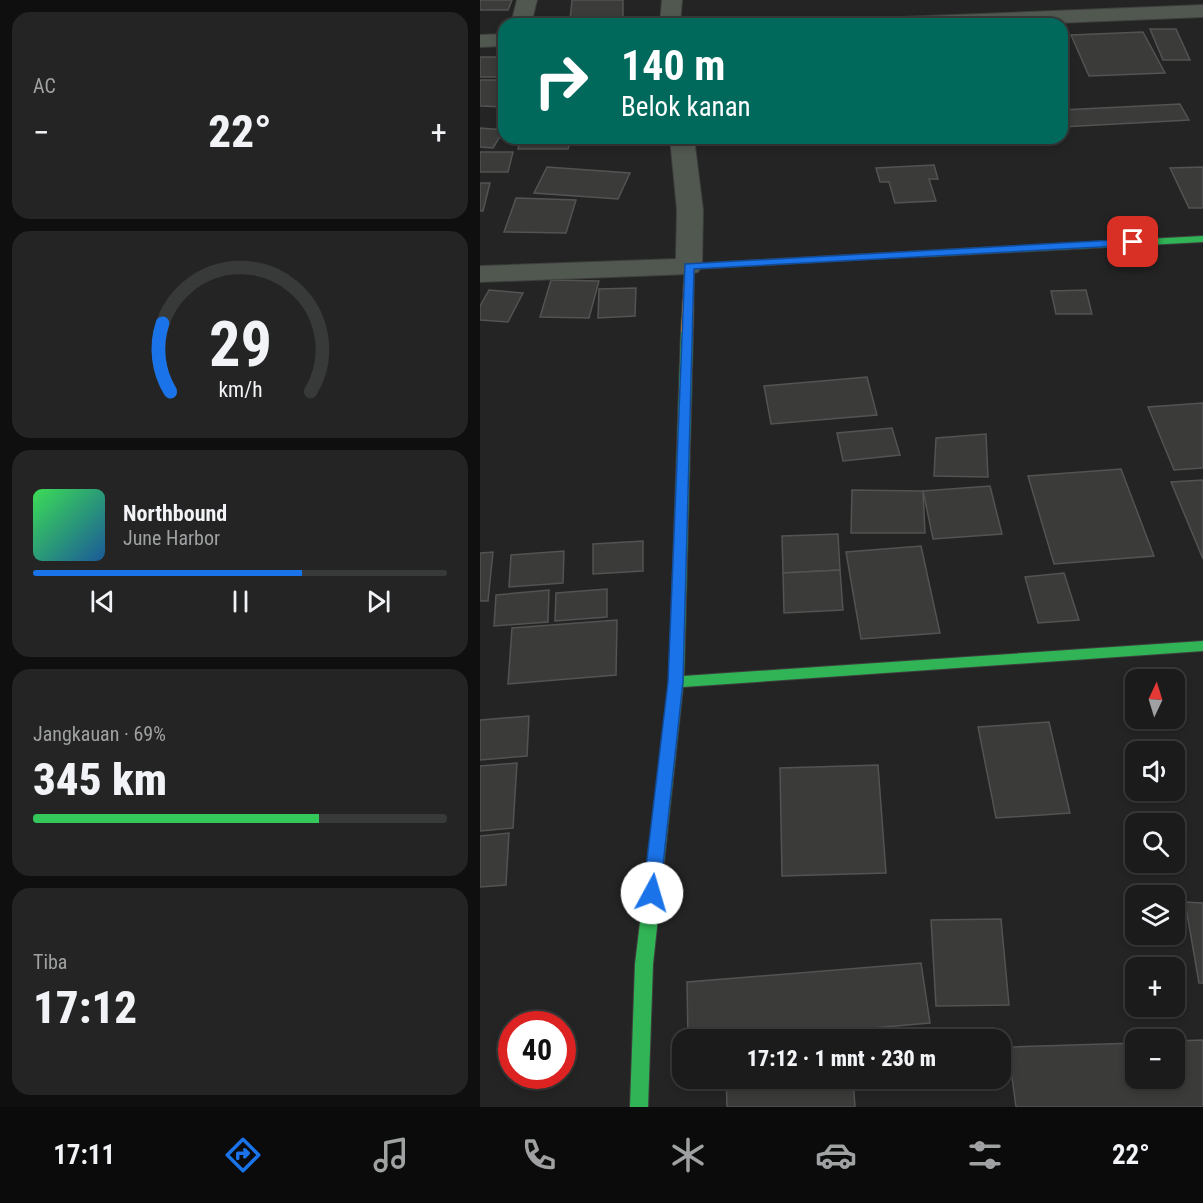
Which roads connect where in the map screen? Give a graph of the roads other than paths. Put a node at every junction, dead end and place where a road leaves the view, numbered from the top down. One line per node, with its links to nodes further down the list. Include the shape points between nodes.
1 (527, 0): 4 (street)
2 (672, 0): 5 (street)
3 (1203, 11): 6 (street)
4 (522, 18)
5 (670, 18)
6 (1027, 18)
7 (498, 40): 8 (street)
8 (480, 41)
9 (683, 144): 11 (street, via 690,210)
10 (1203, 238): 11 (street)
11 (689, 266): 12 (street); 14 (street)
12 (480, 274)
13 (1203, 646): 14 (street)
14 (676, 682): 15 (street, via 644,963)
15 (639, 1107)

